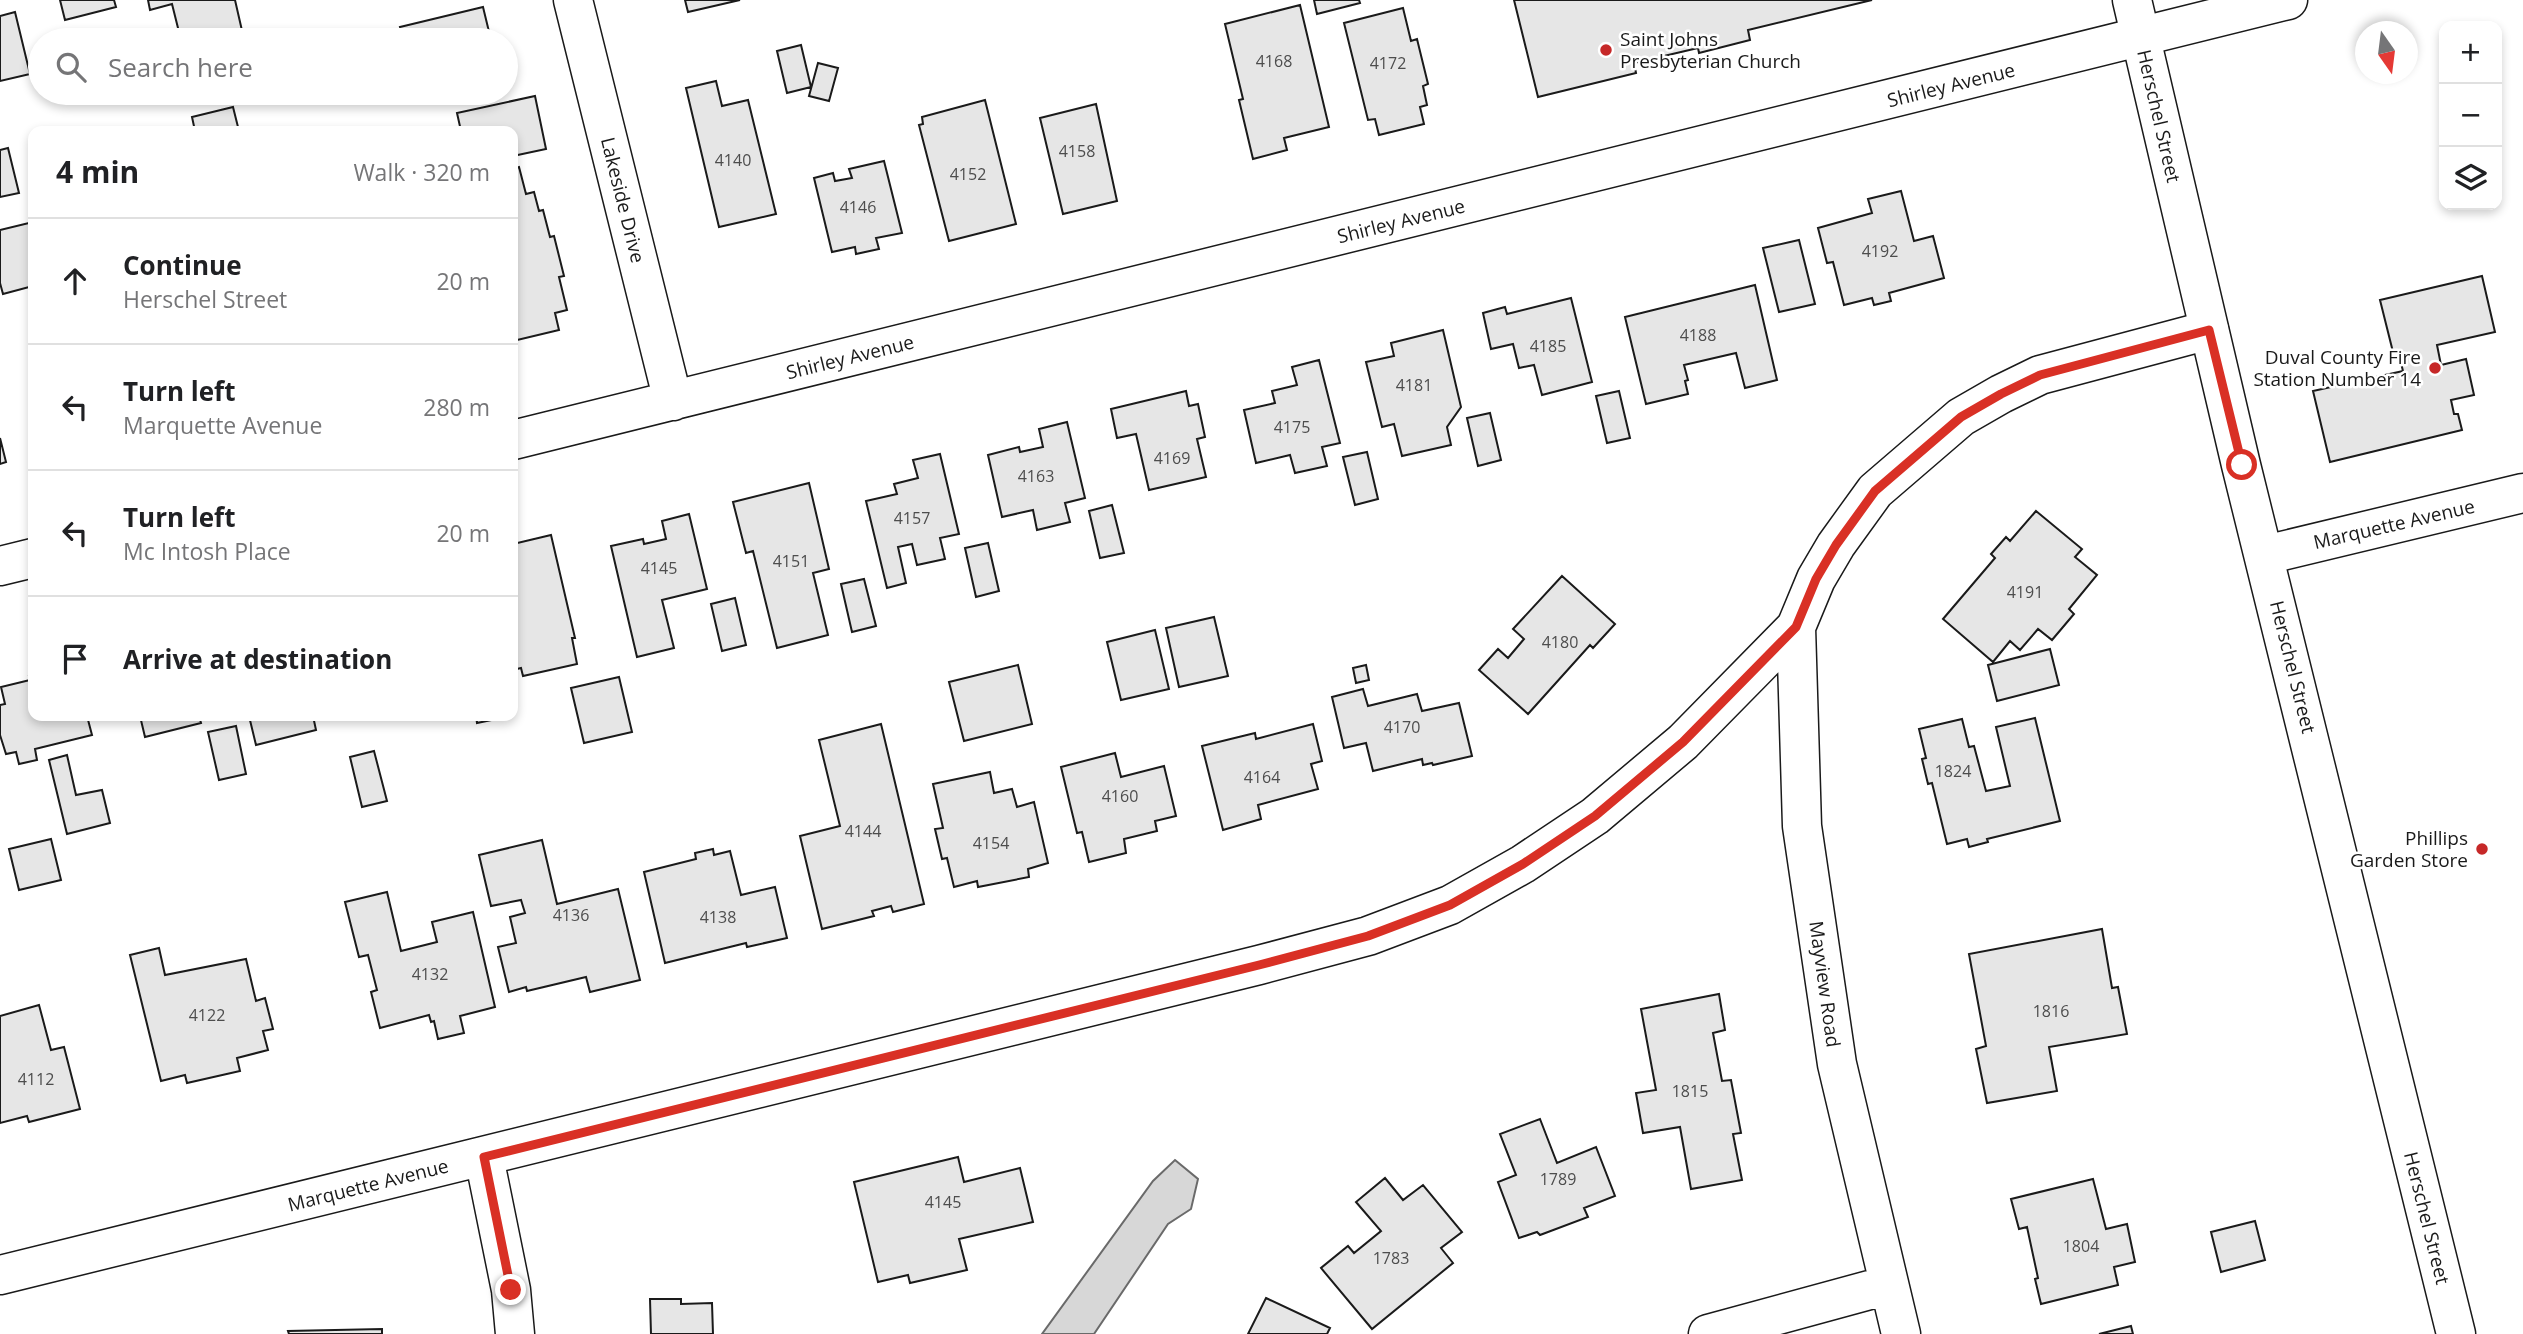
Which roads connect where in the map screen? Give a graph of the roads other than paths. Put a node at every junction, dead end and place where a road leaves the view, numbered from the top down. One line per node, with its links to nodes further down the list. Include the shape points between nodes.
1 (573, 0): 6 (street, Lakeside Drive)
2 (2133, 0): 4 (street, Herschel Street)
3 (2288, 0): 4 (street, Shirley Avenue)
4 (2141, 37): 5 (street, Herschel Street); 6 (street, Shirley Avenue)
5 (2209, 330): 9 (street, Herschel Street); 12 (street, Marquette Avenue, via 2040,375 1961,417 1875,491 1816,579)
6 (673, 401): 7 (street, Shirley Avenue)
7 (518, 439)
8 (2523, 493): 9 (street, Marquette Avenue)
9 (2265, 555): 19 (street, Herschel Street)
10 (28, 559): 11 (street)
11 (0, 566)
12 (1796, 627): 13 (street, Marquette Avenue, via 1683,742 1595,816 1450,905 1368,936 1259,965); 15 (street, Mayview Road, via 1802,826 1837,1064)
13 (484, 1157): 14 (street, Marquette Avenue); 16 (street, via 511,1290)
14 (0, 1275)
15 (1888, 1285): 17 (street); 18 (street, Mayview Road)
16 (515, 1334)
17 (1708, 1334)
18 (1900, 1334)
19 (2456, 1334)

